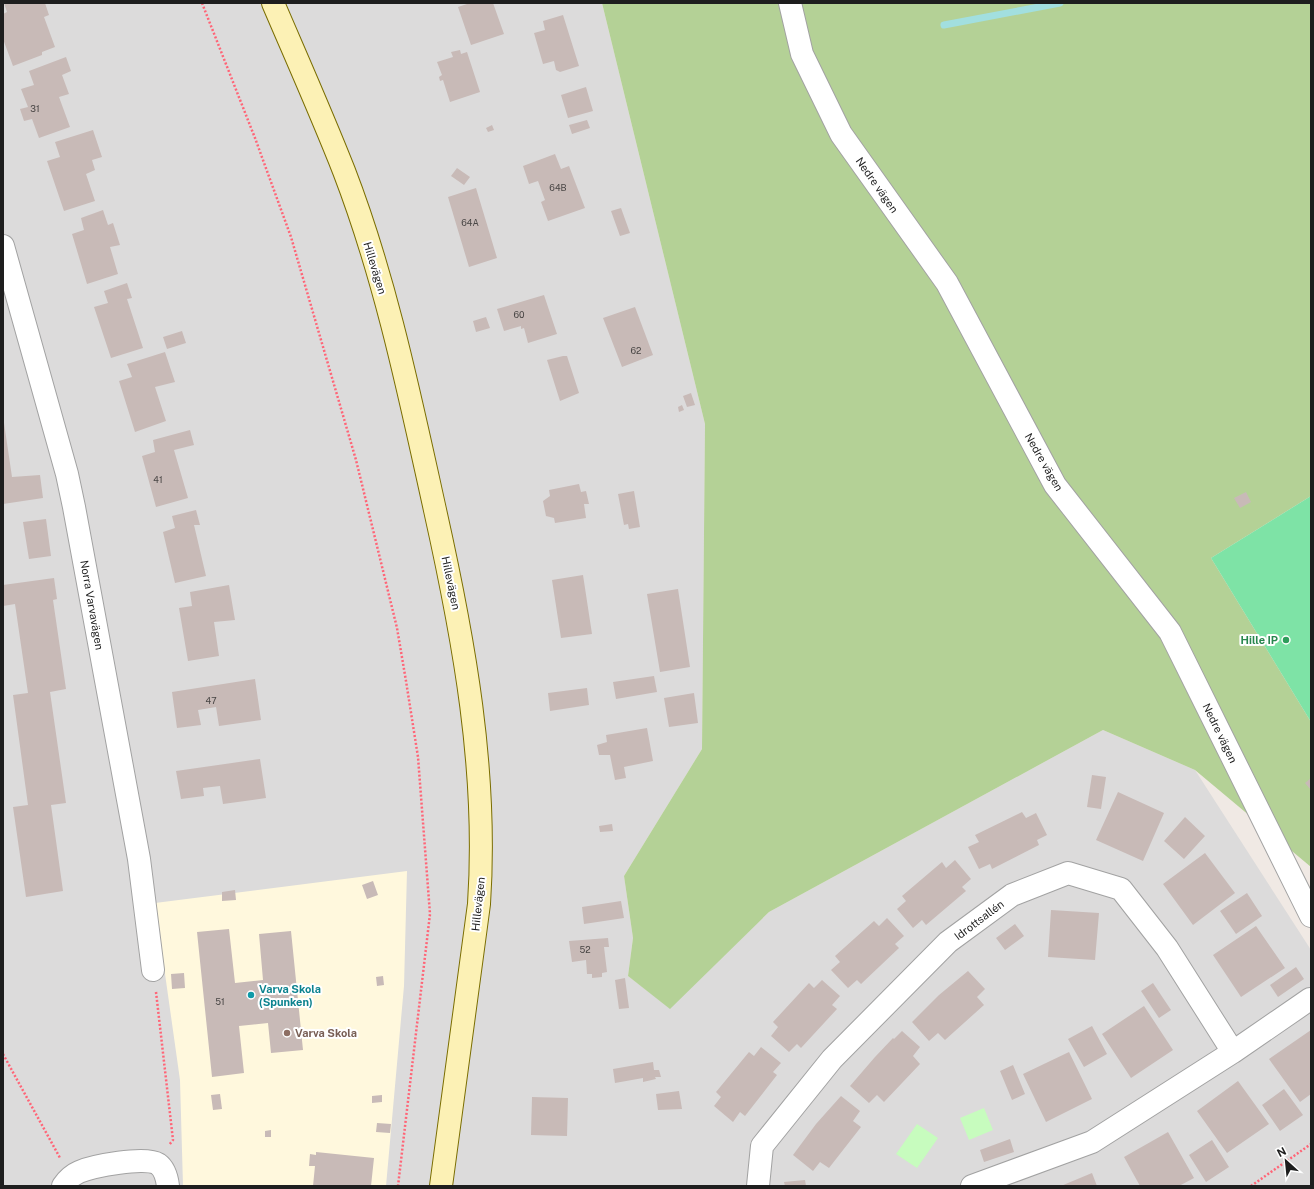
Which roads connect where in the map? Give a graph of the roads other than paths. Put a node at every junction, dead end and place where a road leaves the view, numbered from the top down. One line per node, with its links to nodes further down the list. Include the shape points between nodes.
1 (273, 3): 10 (street, Hillevägen, via 345,172 372,256 413,410 464,646 481,801 481,870 479,904)
2 (790, 3): 4 (street, Nedre vägen, via 802,54 841,134 947,284 1055,485 1170,632)
3 (3, 246): 5 (street, Norra Varvavägen, via 74,506 139,860)
4 (1311, 916)
5 (153, 970)
6 (1310, 999): 7 (street)
7 (1233, 1052): 11 (street, Idrottsallén, via 1167,948 1121,889 1068,873 1012,895 948,942 832,1059 762,1146); 12 (street, via 1092,1142)
8 (67, 1182): 9 (street, via 89,1169 139,1161 157,1164 166,1175)
9 (168, 1186)
10 (441, 1186)
11 (758, 1186)
12 (972, 1186)

